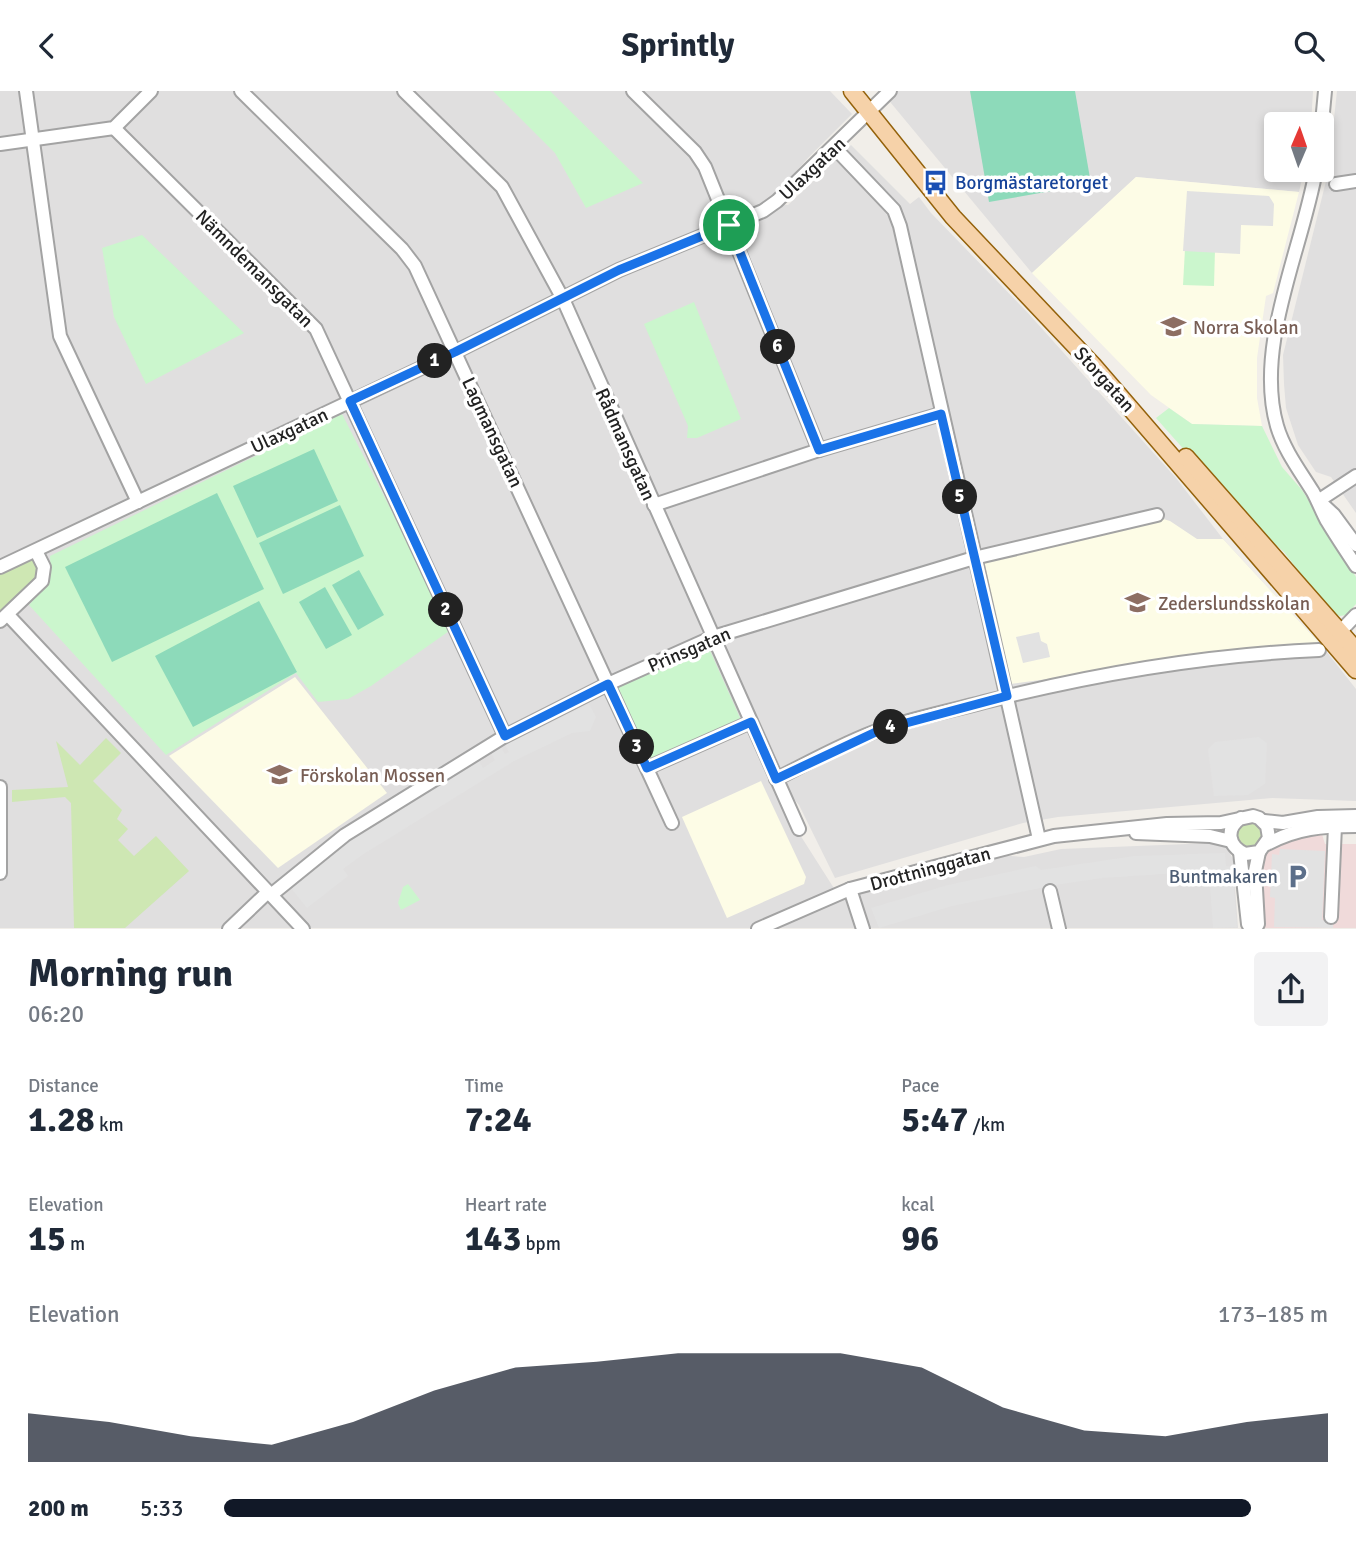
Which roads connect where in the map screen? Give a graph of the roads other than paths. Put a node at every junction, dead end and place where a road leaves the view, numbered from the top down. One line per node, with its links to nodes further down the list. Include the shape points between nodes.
1 (26, 91): 13 (street)
2 (151, 91): 12 (street)
3 (241, 91): 21 (street, Lagmansgatan, via 410,258)
4 (404, 91): 20 (street, Rådmansgatan, via 502,187)
5 (633, 91): 19 (street, via 701,159)
6 (852, 91): 10 (main road, Storgatan)
7 (863, 91): 10 (main road, Storgatan)
8 (890, 91): 10 (street, Ulaxgatan)
9 (1325, 91): 11 (street)
10 (873, 109): 15 (street, Ulaxgatan); 38 (main road, Storgatan, via 978,232 1099,359)
11 (1323, 112)
12 (114, 128): 13 (street); 22 (street, Nämndemansgatan, via 312,323)
13 (32, 140): 14 (street); 27 (street, via 60,336)
14 (0, 144)
15 (834, 147): 19 (street, Ulaxgatan, via 770,207); 23 (street, via 894,210)
16 (1356, 181): 18 (street)
17 (1313, 182): 26 (street, via 1270,369 1278,428)
18 (1336, 184)
19 (729, 225): 20 (street, Ulaxgatan, via 619,270); 24 (street)
20 (563, 299): 21 (street, Ulaxgatan); 28 (street, Rådmansgatan)
21 (455, 352): 22 (street, Ulaxgatan); 40 (street, Lagmansgatan)
22 (350, 401): 27 (street, Ulaxgatan); 43 (street, Nämndemansgatan)
23 (941, 414): 24 (street); 32 (street)
24 (819, 450): 28 (street)
25 (1356, 476): 26 (street)
26 (1318, 501): 30 (street); 33 (street)
27 (138, 502): 31 (street, Ulaxgatan)
28 (654, 505): 37 (street, Rådmansgatan)
29 (1157, 515): 32 (street, Prinsgatan)
30 (1356, 544)
31 (36, 551): 34 (street, Ulaxgatan); 36 (street, via 44,567 42,581)
32 (974, 558): 37 (street, Prinsgatan); 41 (street)
33 (1356, 566)
34 (0, 567)
35 (1356, 615): 38 (street)
36 (4, 618): 62 (street)
37 (713, 636): 40 (street, Prinsgatan); 42 (street, Rådmansgatan)
38 (1342, 644): 39 (main road, Storgatan); 41 (street, via 1171,664)
39 (1356, 670)
40 (608, 684): 43 (street, Prinsgatan); 44 (street, Lagmansgatan)
41 (1007, 696): 45 (street, via 880,730); 55 (street)
42 (751, 722): 44 (street); 45 (street, Rådmansgatan)
43 (505, 736): 62 (street, Prinsgatan, via 345,835)
44 (647, 768): 50 (street, Lagmansgatan)
45 (776, 779): 53 (street, Rådmansgatan)
46 (0, 787): 59 (street)
47 (1356, 816): 49 (street)
48 (1241, 818): 49 (street, via 1253,816); 54 (street, Drottninggatan); 56 (street, via 1231,828)
49 (1264, 821): 57 (street, via 1269,832)
50 (671, 823)
51 (1335, 826): 52 (street); 57 (street, via 1293,831); 63 (street)
52 (1356, 826)
53 (799, 829)
54 (1108, 831): 55 (street, Drottninggatan); 56 (street, Drottninggatan)
55 (1039, 839): 60 (street, Drottninggatan)
56 (1231, 841): 58 (street)
57 (1263, 848): 58 (street, via 1250,855); 69 (street, via 1255,871 1258,924)
58 (1240, 852): 69 (street, via 1248,925)
59 (0, 873)
60 (850, 889): 66 (street, Drottninggatan); 67 (street)
61 (1051, 891): 68 (street)
62 (270, 894): 64 (street, Prinsgatan); 65 (street)
63 (1331, 916)
64 (229, 929)
65 (303, 929)
66 (758, 929)
67 (863, 929)
68 (1059, 929)
69 (1253, 929)

